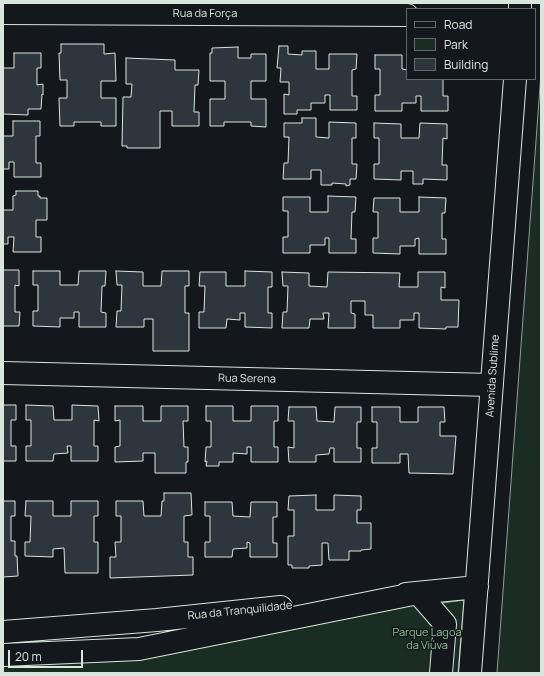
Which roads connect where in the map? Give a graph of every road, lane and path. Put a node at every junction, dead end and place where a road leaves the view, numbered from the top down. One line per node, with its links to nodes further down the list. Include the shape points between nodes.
1 (3, 13): 2 (street, Rua da Força)
2 (406, 15)
3 (515, 80): 5 (street, Avenida Sublime)
4 (3, 373): 5 (street, Rua Serena)
5 (492, 385): 6 (street, Avenida Sublime)
6 (477, 586): 7 (street, Rua da Tranquilidade); 11 (street, Avenida Sublime)
7 (418, 593): 8 (street, Rua da Tranquilidade, via 157,620); 9 (street, via 139,648); 10 (street, via 445,624)
8 (3, 632)
9 (3, 655)
10 (441, 673)
11 (470, 673)

